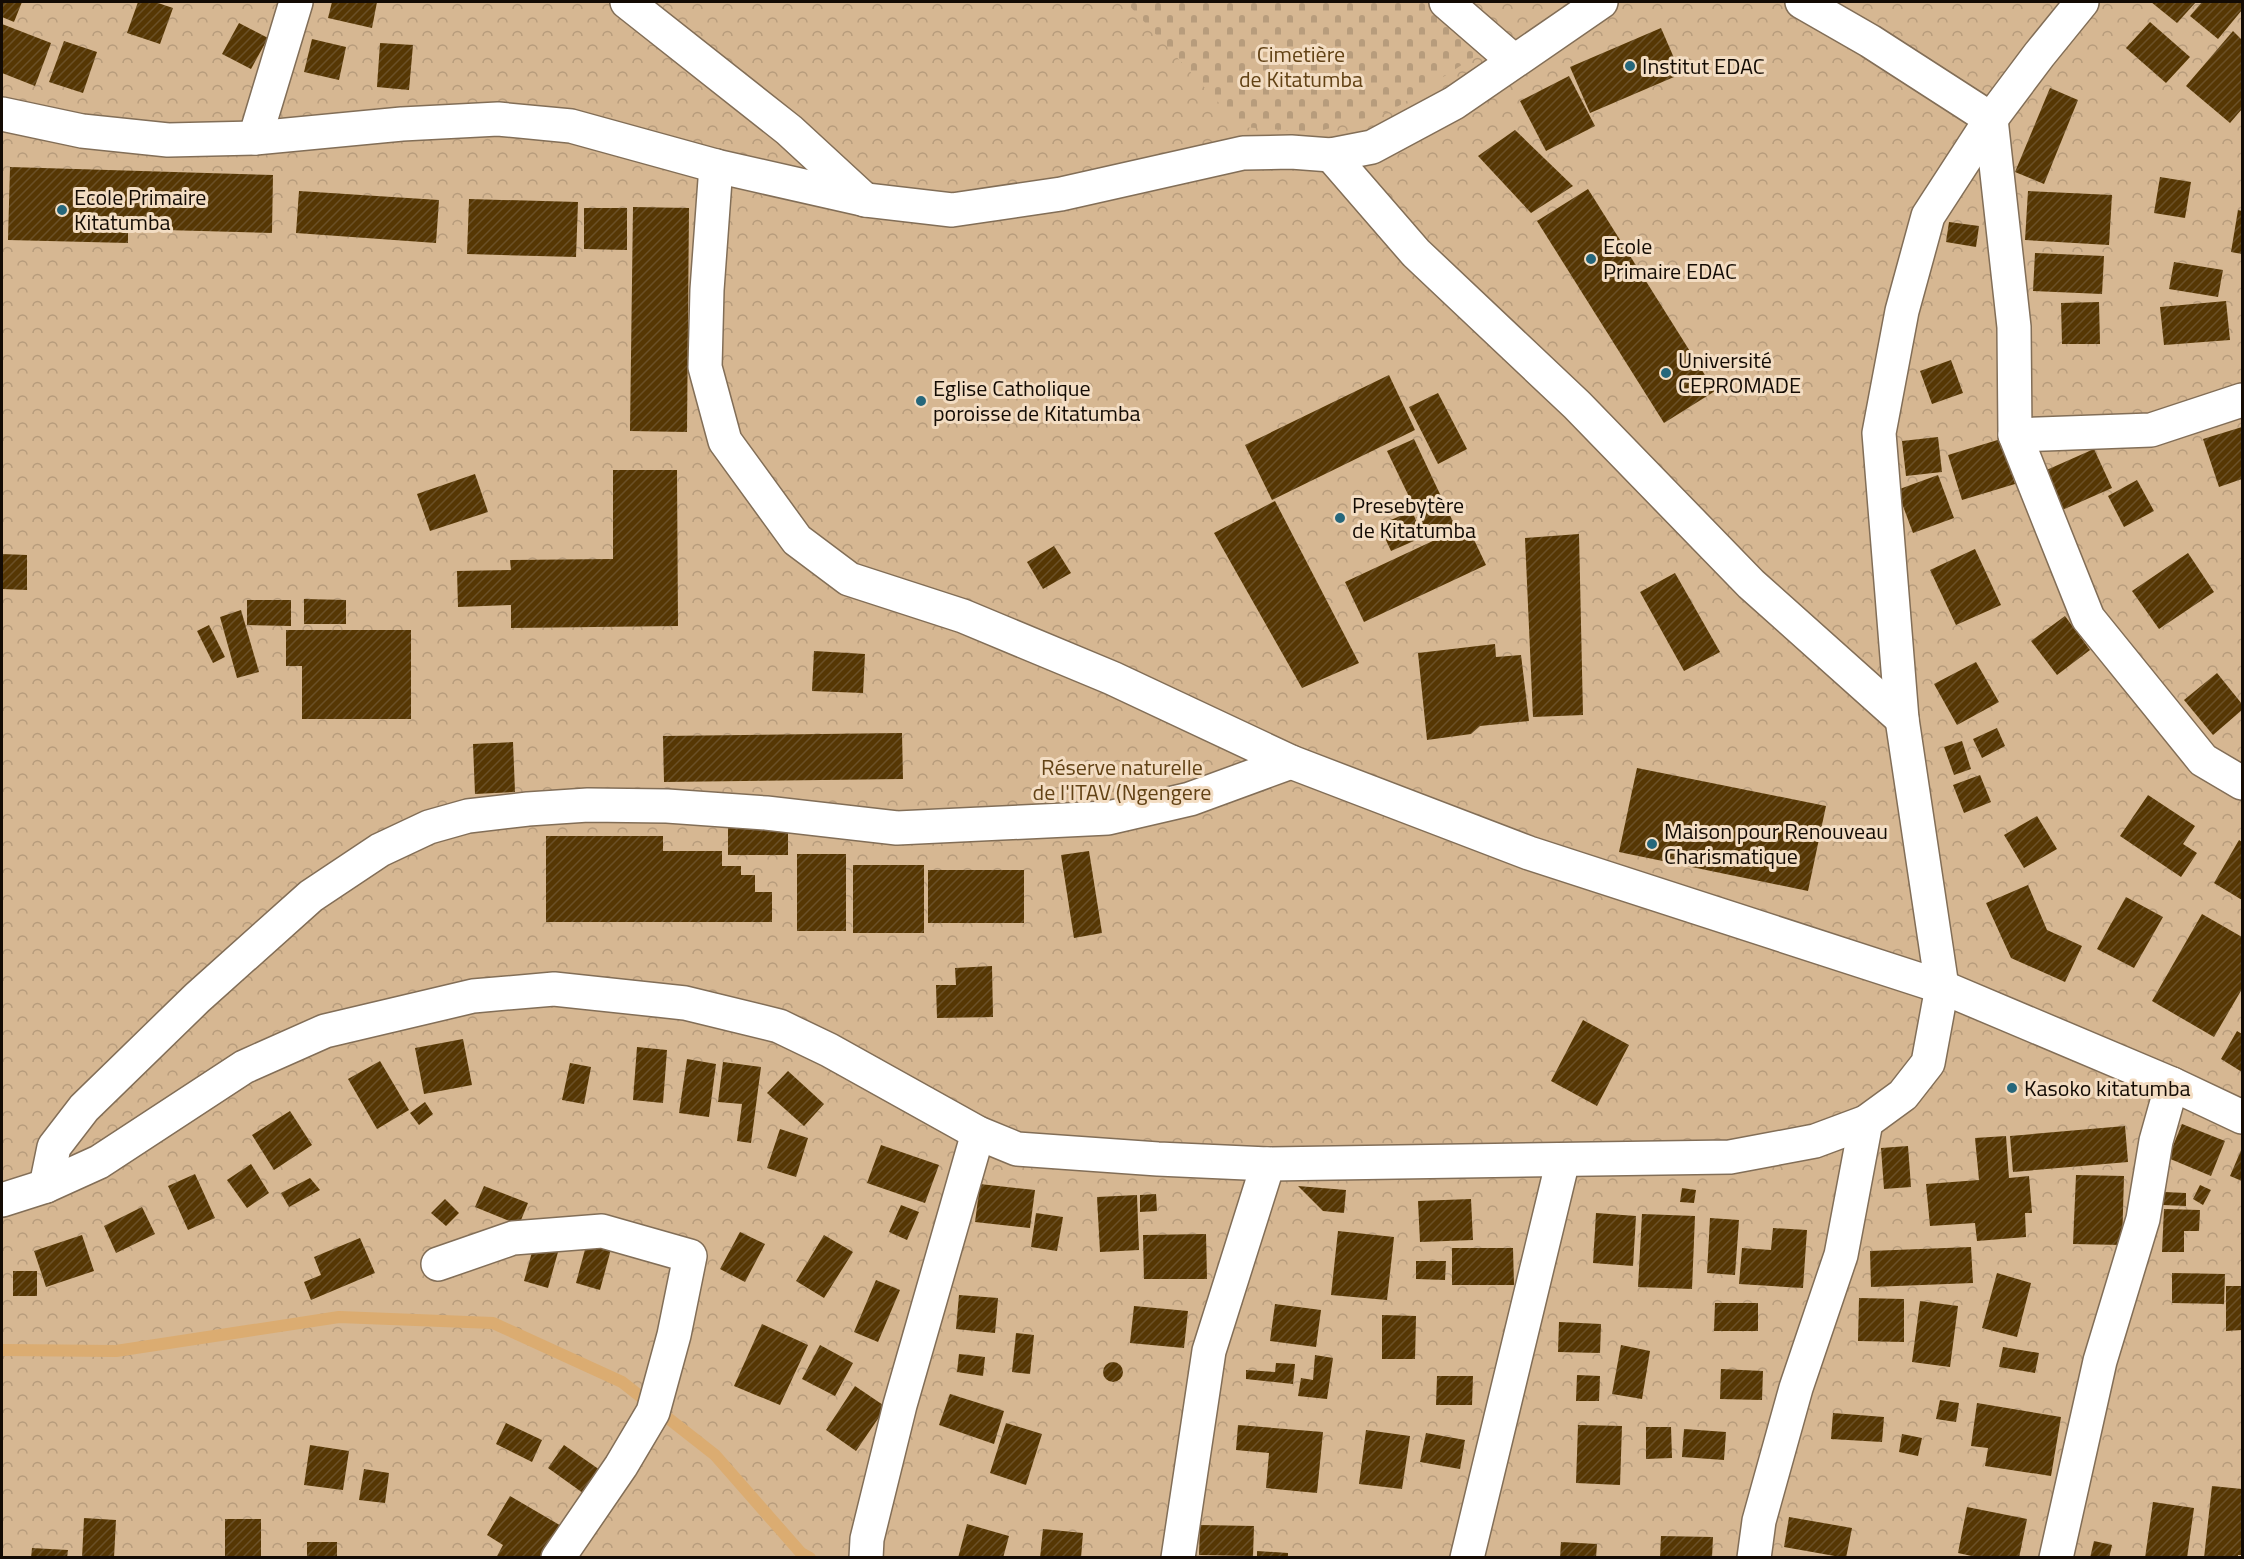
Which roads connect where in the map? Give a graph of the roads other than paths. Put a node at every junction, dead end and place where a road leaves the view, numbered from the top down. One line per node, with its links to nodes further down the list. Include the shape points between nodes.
1 (296, 2): 10 (street)
2 (627, 2): 13 (street, via 789,130)
3 (1446, 2): 7 (street)
4 (1601, 2): 7 (street)
5 (1802, 2): 9 (street)
6 (2082, 2): 9 (street)
7 (1514, 61): 11 (street, via 1454,103 1372,147)
8 (2, 114): 10 (street, via 82,131 168,140)
9 (1991, 118): 15 (street, via 2014,327); 16 (street, via 1928,216 1902,311 1879,433)
10 (255, 138): 12 (street, via 498,118 571,126)
11 (1331, 155): 13 (street, via 1243,153 1062,195 952,210); 16 (street, via 1416,253 1577,405 1751,584)
12 (716, 166): 13 (street); 17 (street, via 705,368 725,441 797,540 849,579 963,616 1091,669)
13 (866, 200)
14 (2242, 400): 15 (street, via 2151,430)
15 (2015, 435): 18 (street, via 2088,618 2203,760)
16 (1902, 719): 19 (street)
17 (1291, 762): 19 (street, via 1529,854); 26 (street, via 1190,799 1108,818 897,828 766,813 588,805 468,816 429,827 380,850 311,896 197,998 84,1108 54,1147)
18 (2242, 783)
19 (1942, 987): 20 (street); 22 (street, via 1928,1063 1903,1095)
20 (2172, 1084): 21 (street); 34 (street, via 2156,1141 2143,1219 2100,1360)
21 (2242, 1117)
22 (1866, 1122): 24 (street, via 1815,1141 1730,1156); 33 (street, via 1840,1255 1796,1388 1759,1521)
23 (978, 1133): 25 (street, via 1017,1149); 26 (street, via 779,1026 685,1003 554,989 473,996 325,1031 244,1067 99,1162); 30 (street, via 900,1406)
24 (1563, 1160): 25 (street); 32 (street)
25 (1268, 1164): 31 (street, via 1209,1351)
26 (46, 1186): 27 (street)
27 (2, 1200)
28 (438, 1264): 29 (street, via 513,1238 602,1231 690,1256 653,1412)
29 (558, 1557)
30 (866, 1557)
31 (1178, 1557)
32 (1467, 1557)
33 (1754, 1557)
34 (2056, 1557)

